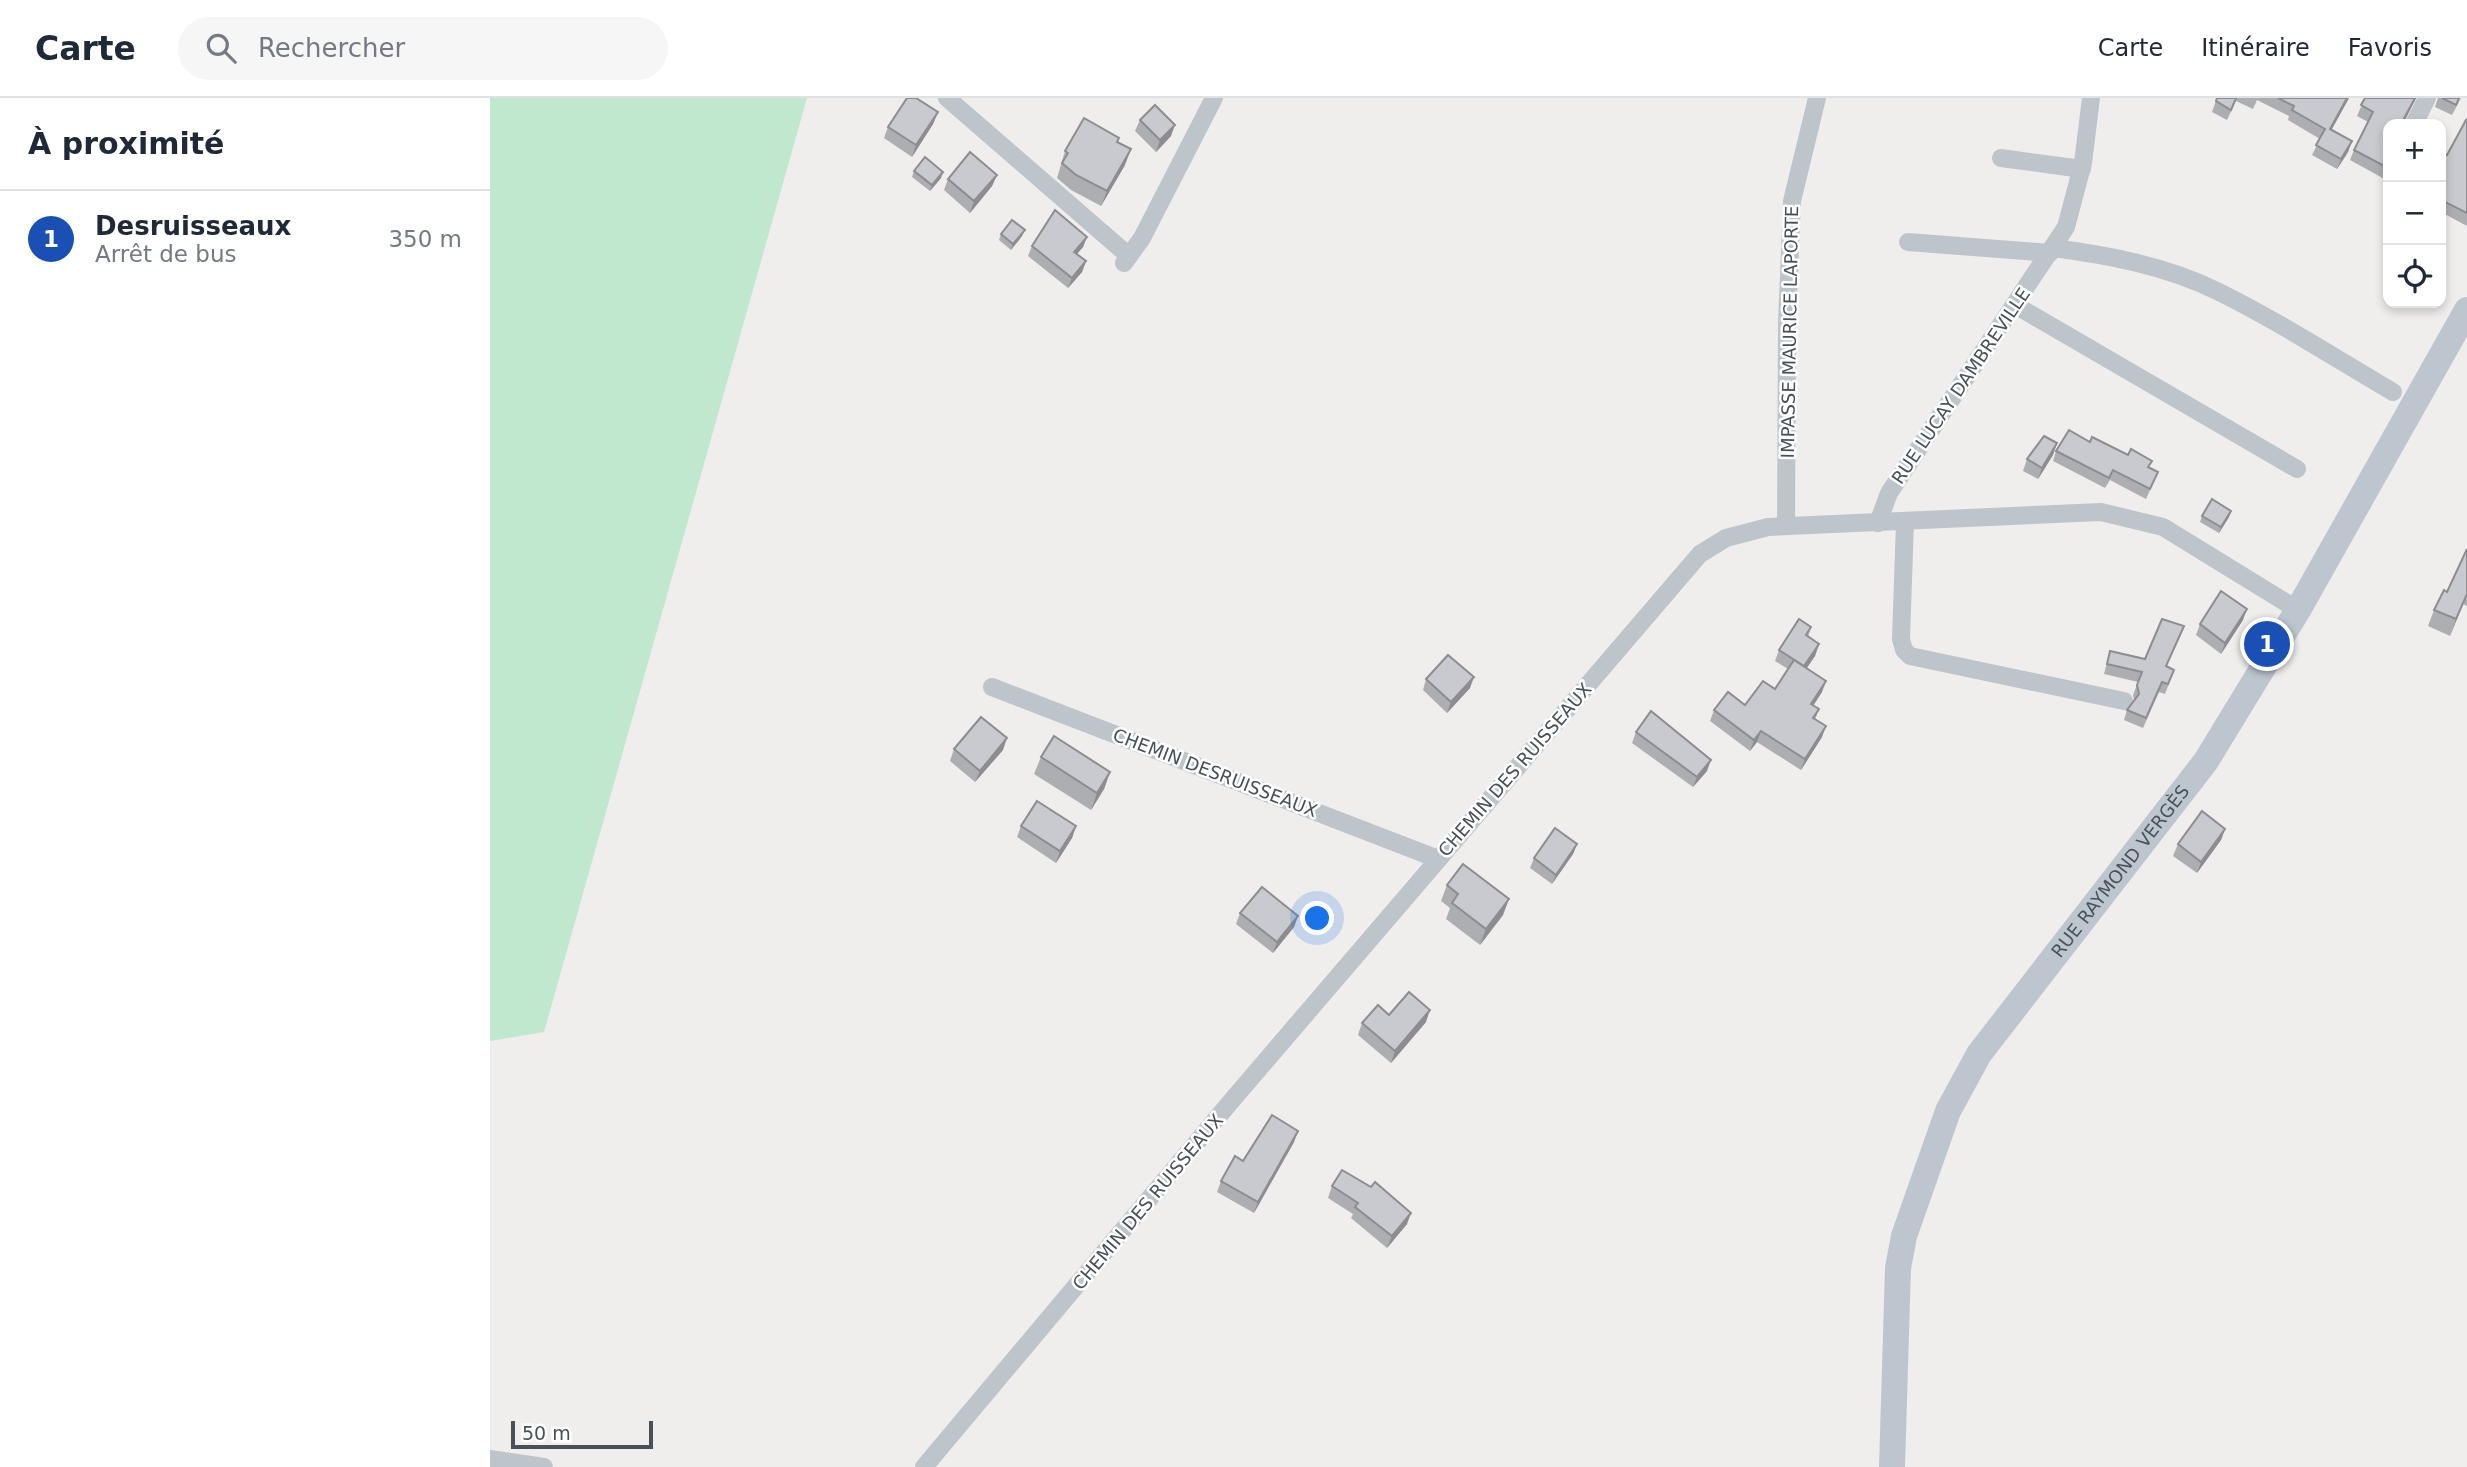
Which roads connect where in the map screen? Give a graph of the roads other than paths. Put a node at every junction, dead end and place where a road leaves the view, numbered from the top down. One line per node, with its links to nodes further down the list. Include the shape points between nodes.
1 (947, 98): 2 (street, via 1127,259)
2 (1214, 98)
3 (1816, 98): 17 (street, IMPASSE MAURICE LAPORTE, via 1792,201)
4 (2091, 98): 8 (street, RUE LUCAY DAMBREVILLE)
5 (2427, 98): 6 (street)
6 (2416, 119)
7 (2001, 158): 8 (street)
8 (2082, 169): 10 (street, RUE LUCAY DAMBREVILLE, via 2066,227)
9 (1908, 242): 10 (street)
10 (2051, 250): 11 (street, RUE LUCAY DAMBREVILLE); 13 (street, via 2094,253 2157,268 2216,290)
11 (2015, 305): 14 (street); 16 (street, RUE LUCAY DAMBREVILLE, via 1889,493)
12 (2467, 310): 18 (main road, RUE RAYMOND VERGÈS)
13 (2393, 392)
14 (2297, 469)
15 (1905, 522): 16 (street, CHEMIN DES RUISSEAUX); 18 (street, CHEMIN DES RUISSEAUX, via 2101,512 2163,527); 20 (street, via 1901,639 1910,656)
16 (1878, 523): 17 (street, CHEMIN DES RUISSEAUX)
17 (1786, 526): 21 (street, CHEMIN DES RUISSEAUX, via 1726,538 1700,554)
18 (2298, 610): 25 (main road, RUE RAYMOND VERGÈS, via 2206,761 1979,1054 1948,1111 1904,1236 1898,1268)
19 (992, 687): 21 (street, CHEMIN DESRUISSEAUX)
20 (2124, 701)
21 (1438, 859): 24 (street, CHEMIN DES RUISSEAUX)
22 (490, 1459): 23 (street)
23 (544, 1467)
24 (924, 1467)
25 (1892, 1467)

